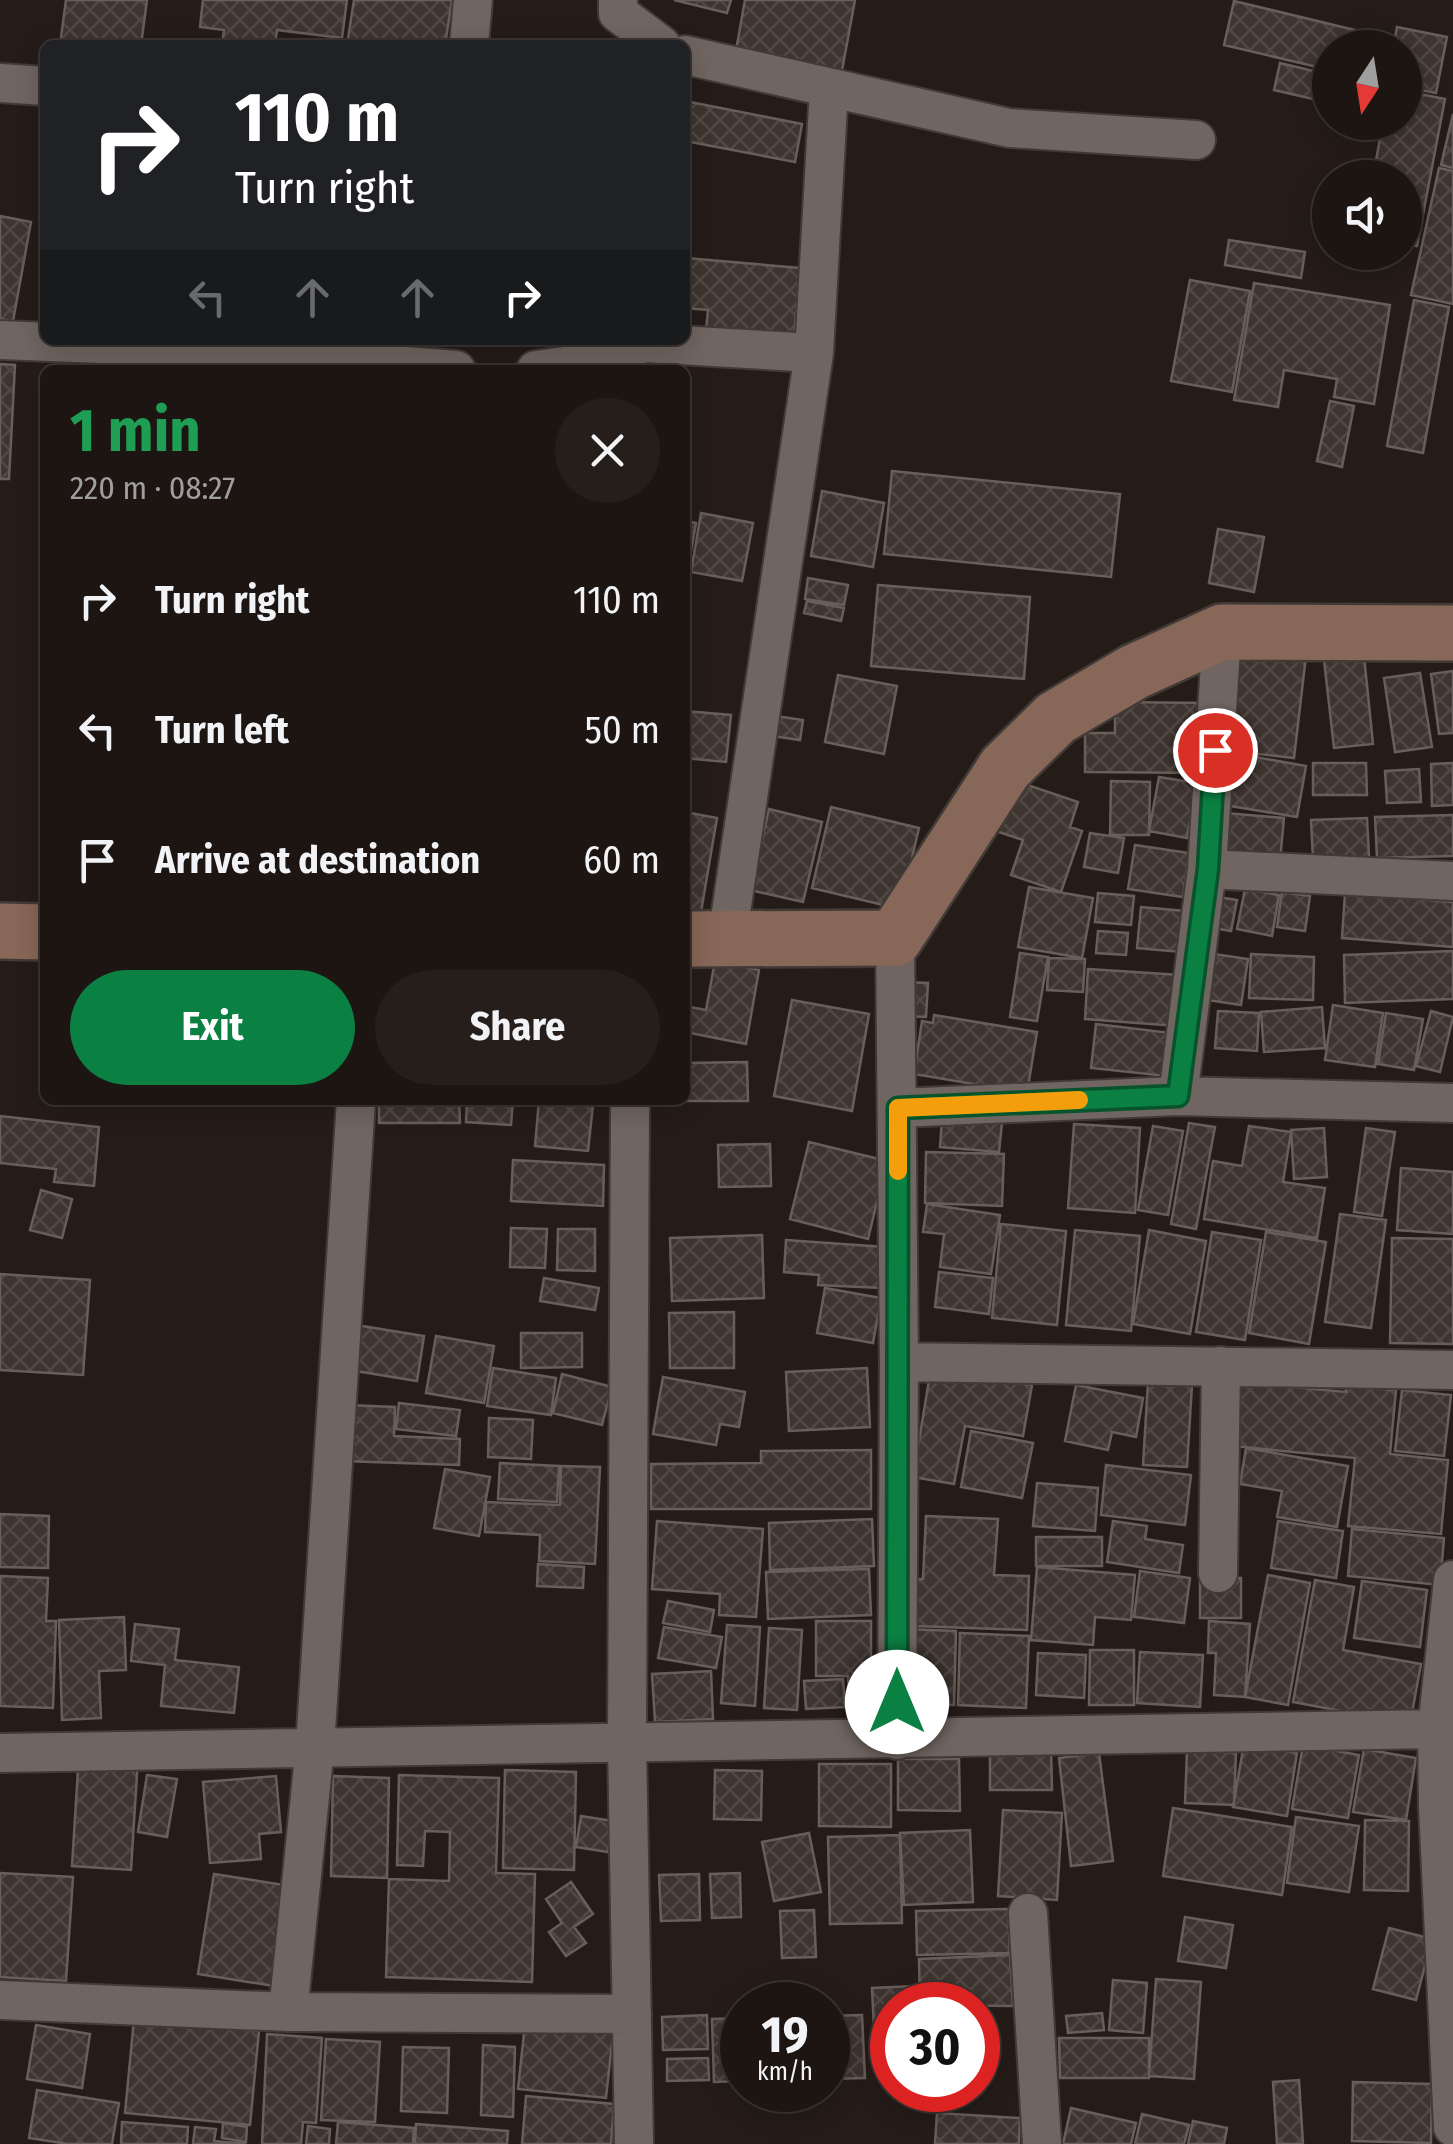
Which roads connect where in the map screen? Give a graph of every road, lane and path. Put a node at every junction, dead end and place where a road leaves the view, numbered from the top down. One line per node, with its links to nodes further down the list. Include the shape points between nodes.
1 (473, 0): 3 (street)
2 (618, 0): 4 (street, via 618,13)
3 (470, 40)
4 (654, 40)
5 (690, 56): 8 (street)
6 (0, 82): 7 (street)
7 (40, 86)
8 (829, 88): 9 (street, via 1009,128); 15 (street)
9 (1196, 140)
10 (0, 340): 11 (street)
11 (40, 342)
12 (125, 345): 16 (street)
13 (638, 345): 17 (street)
14 (683, 345): 15 (street)
15 (814, 352): 25 (street)
16 (392, 365)
17 (568, 365)
18 (1222, 632): 19 (street); 20 (street); 24 (street, via 1056,718 1005,768)
19 (1453, 633)
20 (1208, 869): 21 (street); 26 (street)
21 (1453, 880)
22 (0, 931): 23 (street)
23 (40, 932)
24 (896, 938): 25 (street); 30 (street)
25 (706, 939)
26 (1178, 1096): 27 (street); 30 (street)
27 (1453, 1103)
28 (356, 1105): 39 (street)
29 (630, 1105): 38 (street)
30 (898, 1108): 31 (street)
31 (900, 1362): 32 (street); 37 (street)
32 (1221, 1366): 33 (street); 34 (street)
33 (1453, 1370)
34 (1218, 1574)
35 (1453, 1580): 36 (street)
36 (1438, 1729): 37 (street); 45 (street)
37 (897, 1740): 38 (street)
38 (626, 1742): 39 (street); 44 (street)
39 (315, 1747): 40 (street); 43 (street)
40 (0, 1753)
41 (1028, 1913): 47 (street)
42 (0, 2000): 43 (street)
43 (288, 2012): 44 (street)
44 (632, 2014): 46 (street)
45 (1453, 2127)
46 (634, 2144)
47 (1042, 2144)

